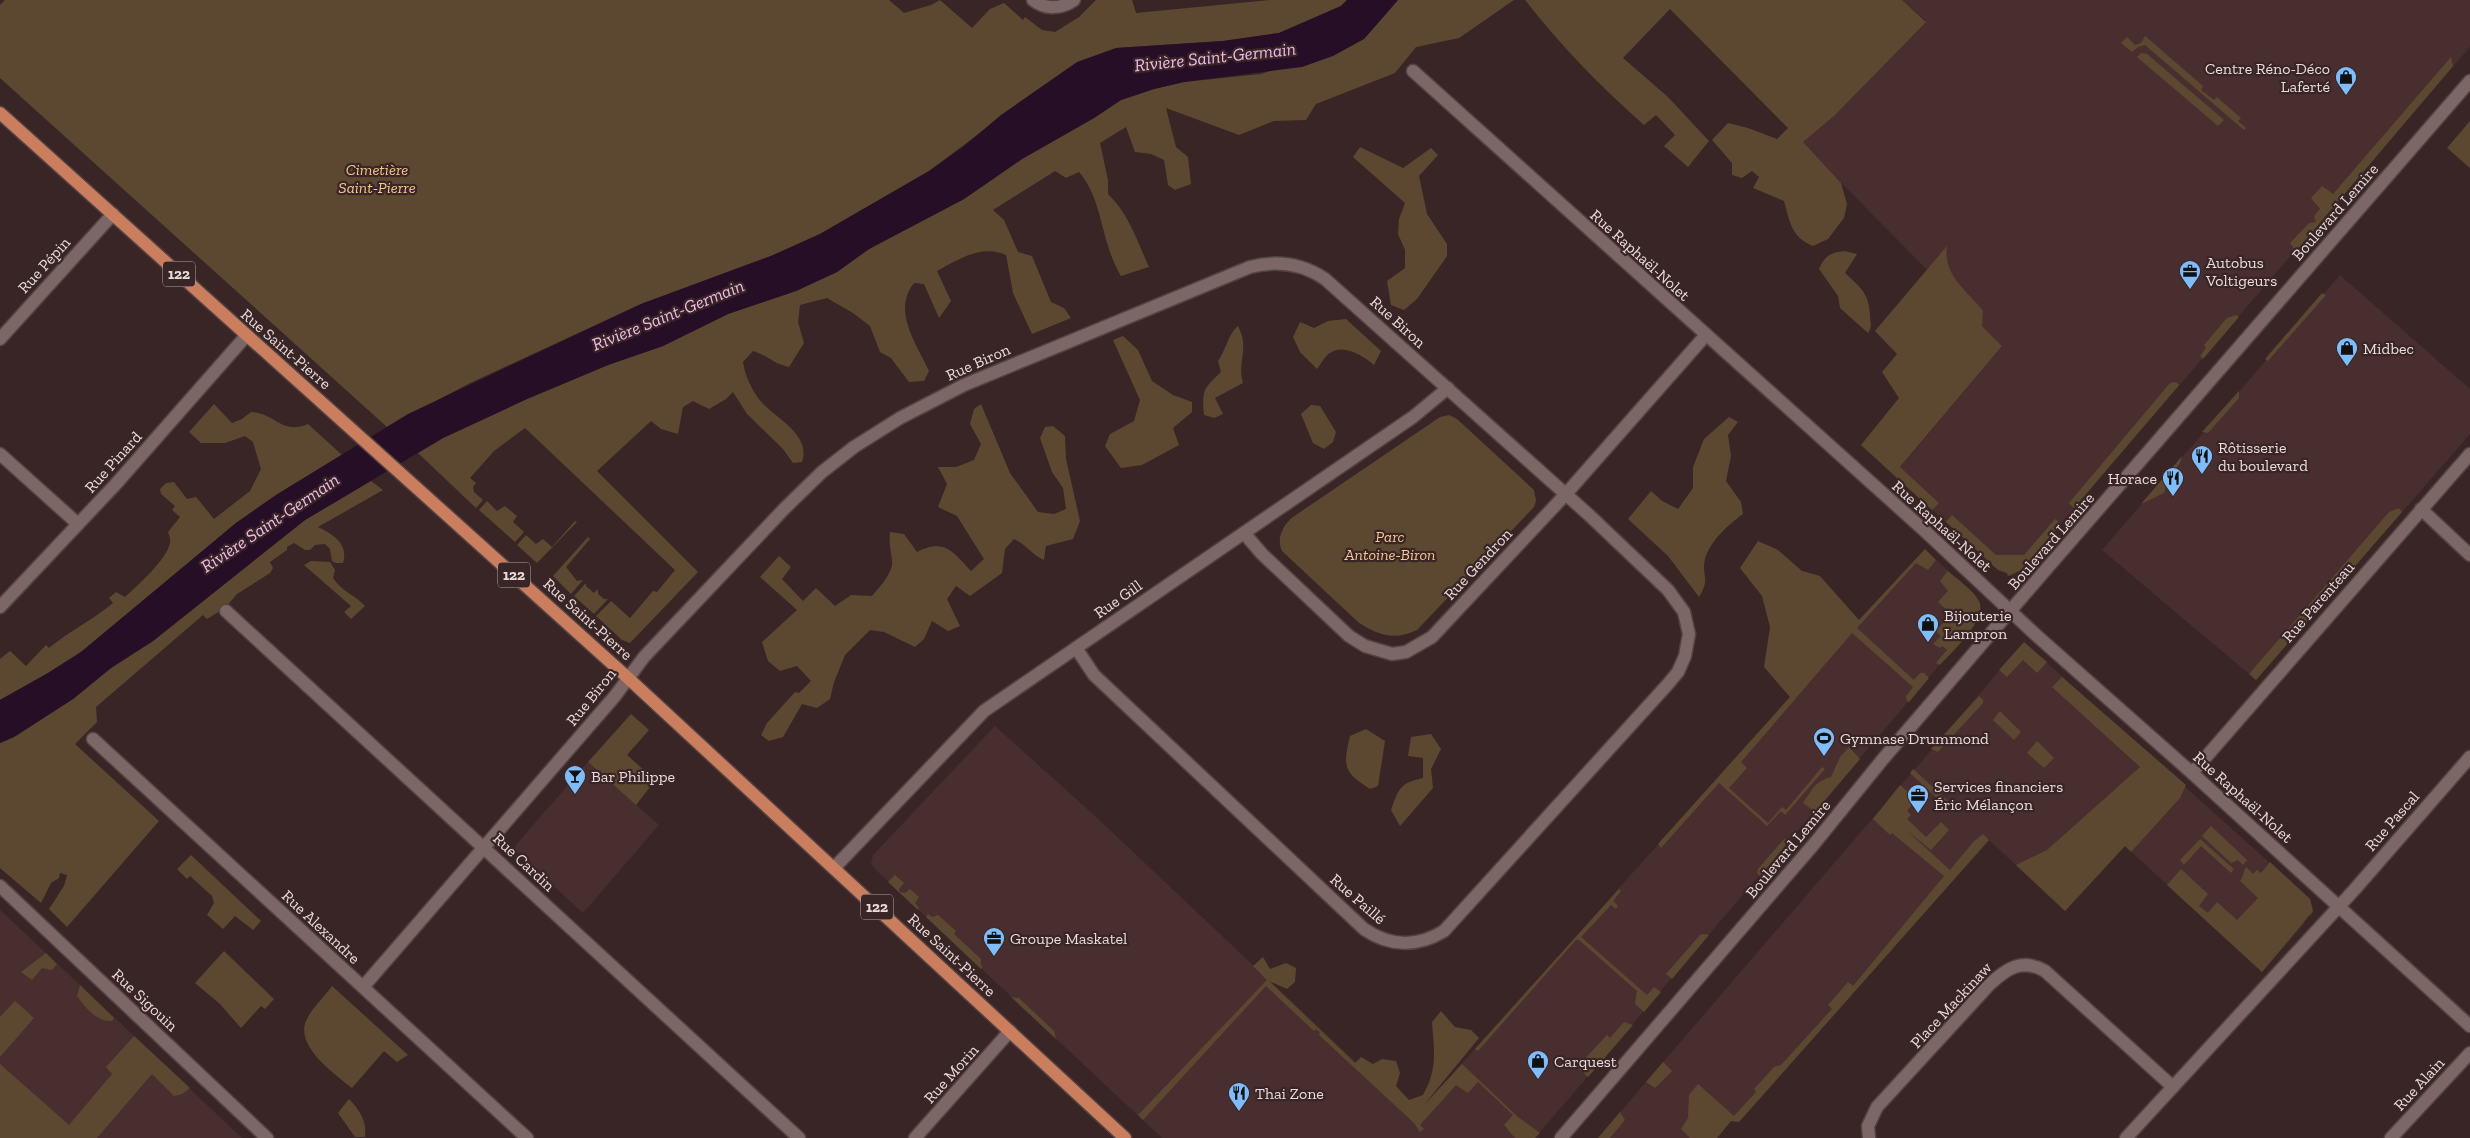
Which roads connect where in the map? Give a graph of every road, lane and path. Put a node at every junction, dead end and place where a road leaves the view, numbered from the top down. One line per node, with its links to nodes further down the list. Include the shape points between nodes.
1 (1033, 0): 2 (street, via 1052,8)
2 (1074, 0)
3 (1413, 71): 8 (street, Rue Raphaël-Nolet)
4 (2470, 81): 20 (street, Boulevard Lemire)
5 (0, 113): 6 (main road, Rue Saint-Pierre / 122)
6 (113, 214): 7 (main road, Rue Saint-Pierre / 122); 9 (street, Rue Pépin)
7 (246, 336): 15 (street, Rue Pinard); 23 (main road, Rue Saint-Pierre / 122)
8 (1705, 336): 13 (street, Rue Gendron); 20 (street, Rue Raphaël-Nolet)
9 (0, 339)
10 (1448, 388): 13 (street, Rue Biron); 16 (street, Rue Gill, via 1413,417); 23 (street, Rue Biron, via 1314,272 1283,263 1250,266 964,385 900,418 854,447 796,497 644,657)
11 (0, 454): 15 (street)
12 (2470, 454): 14 (street, Rue Parenteau)
13 (1565, 495): 16 (street, Rue Gendron, via 1432,637 1406,652 1392,654 1365,646 1349,636); 21 (street, Rue Biron, via 1668,590 1684,612)
14 (2420, 509): 17 (street); 26 (street, Rue Parenteau)
15 (78, 524): 18 (street, Rue Pinard)
16 (1244, 533): 22 (street, Rue Gill)
17 (2470, 555)
18 (0, 607)
19 (226, 611): 27 (street, Rue Cardin)
20 (2010, 611): 26 (street, Rue Raphaël-Nolet); 36 (street, Boulevard Lemire)
21 (1689, 634): 22 (street, Rue Paillé, via 1685,656 1668,684 1444,931 1423,942 1411,943 1388,941 1364,929 1094,676)
22 (1076, 648): 28 (street, Rue Gill, via 974,720)
23 (628, 678): 27 (street, Rue Biron); 28 (main road, Rue Saint-Pierre / 122)
24 (93, 739): 31 (street, Rue Alexandre)
25 (2470, 757): 30 (street, Rue Pascal)
26 (2192, 773): 30 (street, Rue Raphaël-Nolet)
27 (484, 847): 31 (street, Rue Biron); 39 (street, Rue Cardin)
28 (834, 868): 33 (main road, Rue Saint-Pierre / 122)
29 (0, 886): 37 (street, Rue Sigouin)
30 (2339, 907): 32 (street, Rue Raphaël-Nolet); 35 (street)
31 (363, 987): 38 (street, Rue Alexandre)
32 (2470, 1026)
33 (1010, 1031): 40 (street, Rue Morin); 41 (main road, Rue Saint-Pierre / 122)
34 (2470, 1053): 44 (street, Rue Alain)
35 (2174, 1087): 42 (street, Place Mackinaw, via 2045,971 2036,966 2015,965 1989,985 1877,1107 1868,1126); 43 (street)
36 (1565, 1137)
37 (267, 1138)
38 (527, 1138)
39 (799, 1138)
40 (916, 1138)
41 (1125, 1138)
42 (1869, 1138)
43 (2126, 1138)
44 (2391, 1138)

